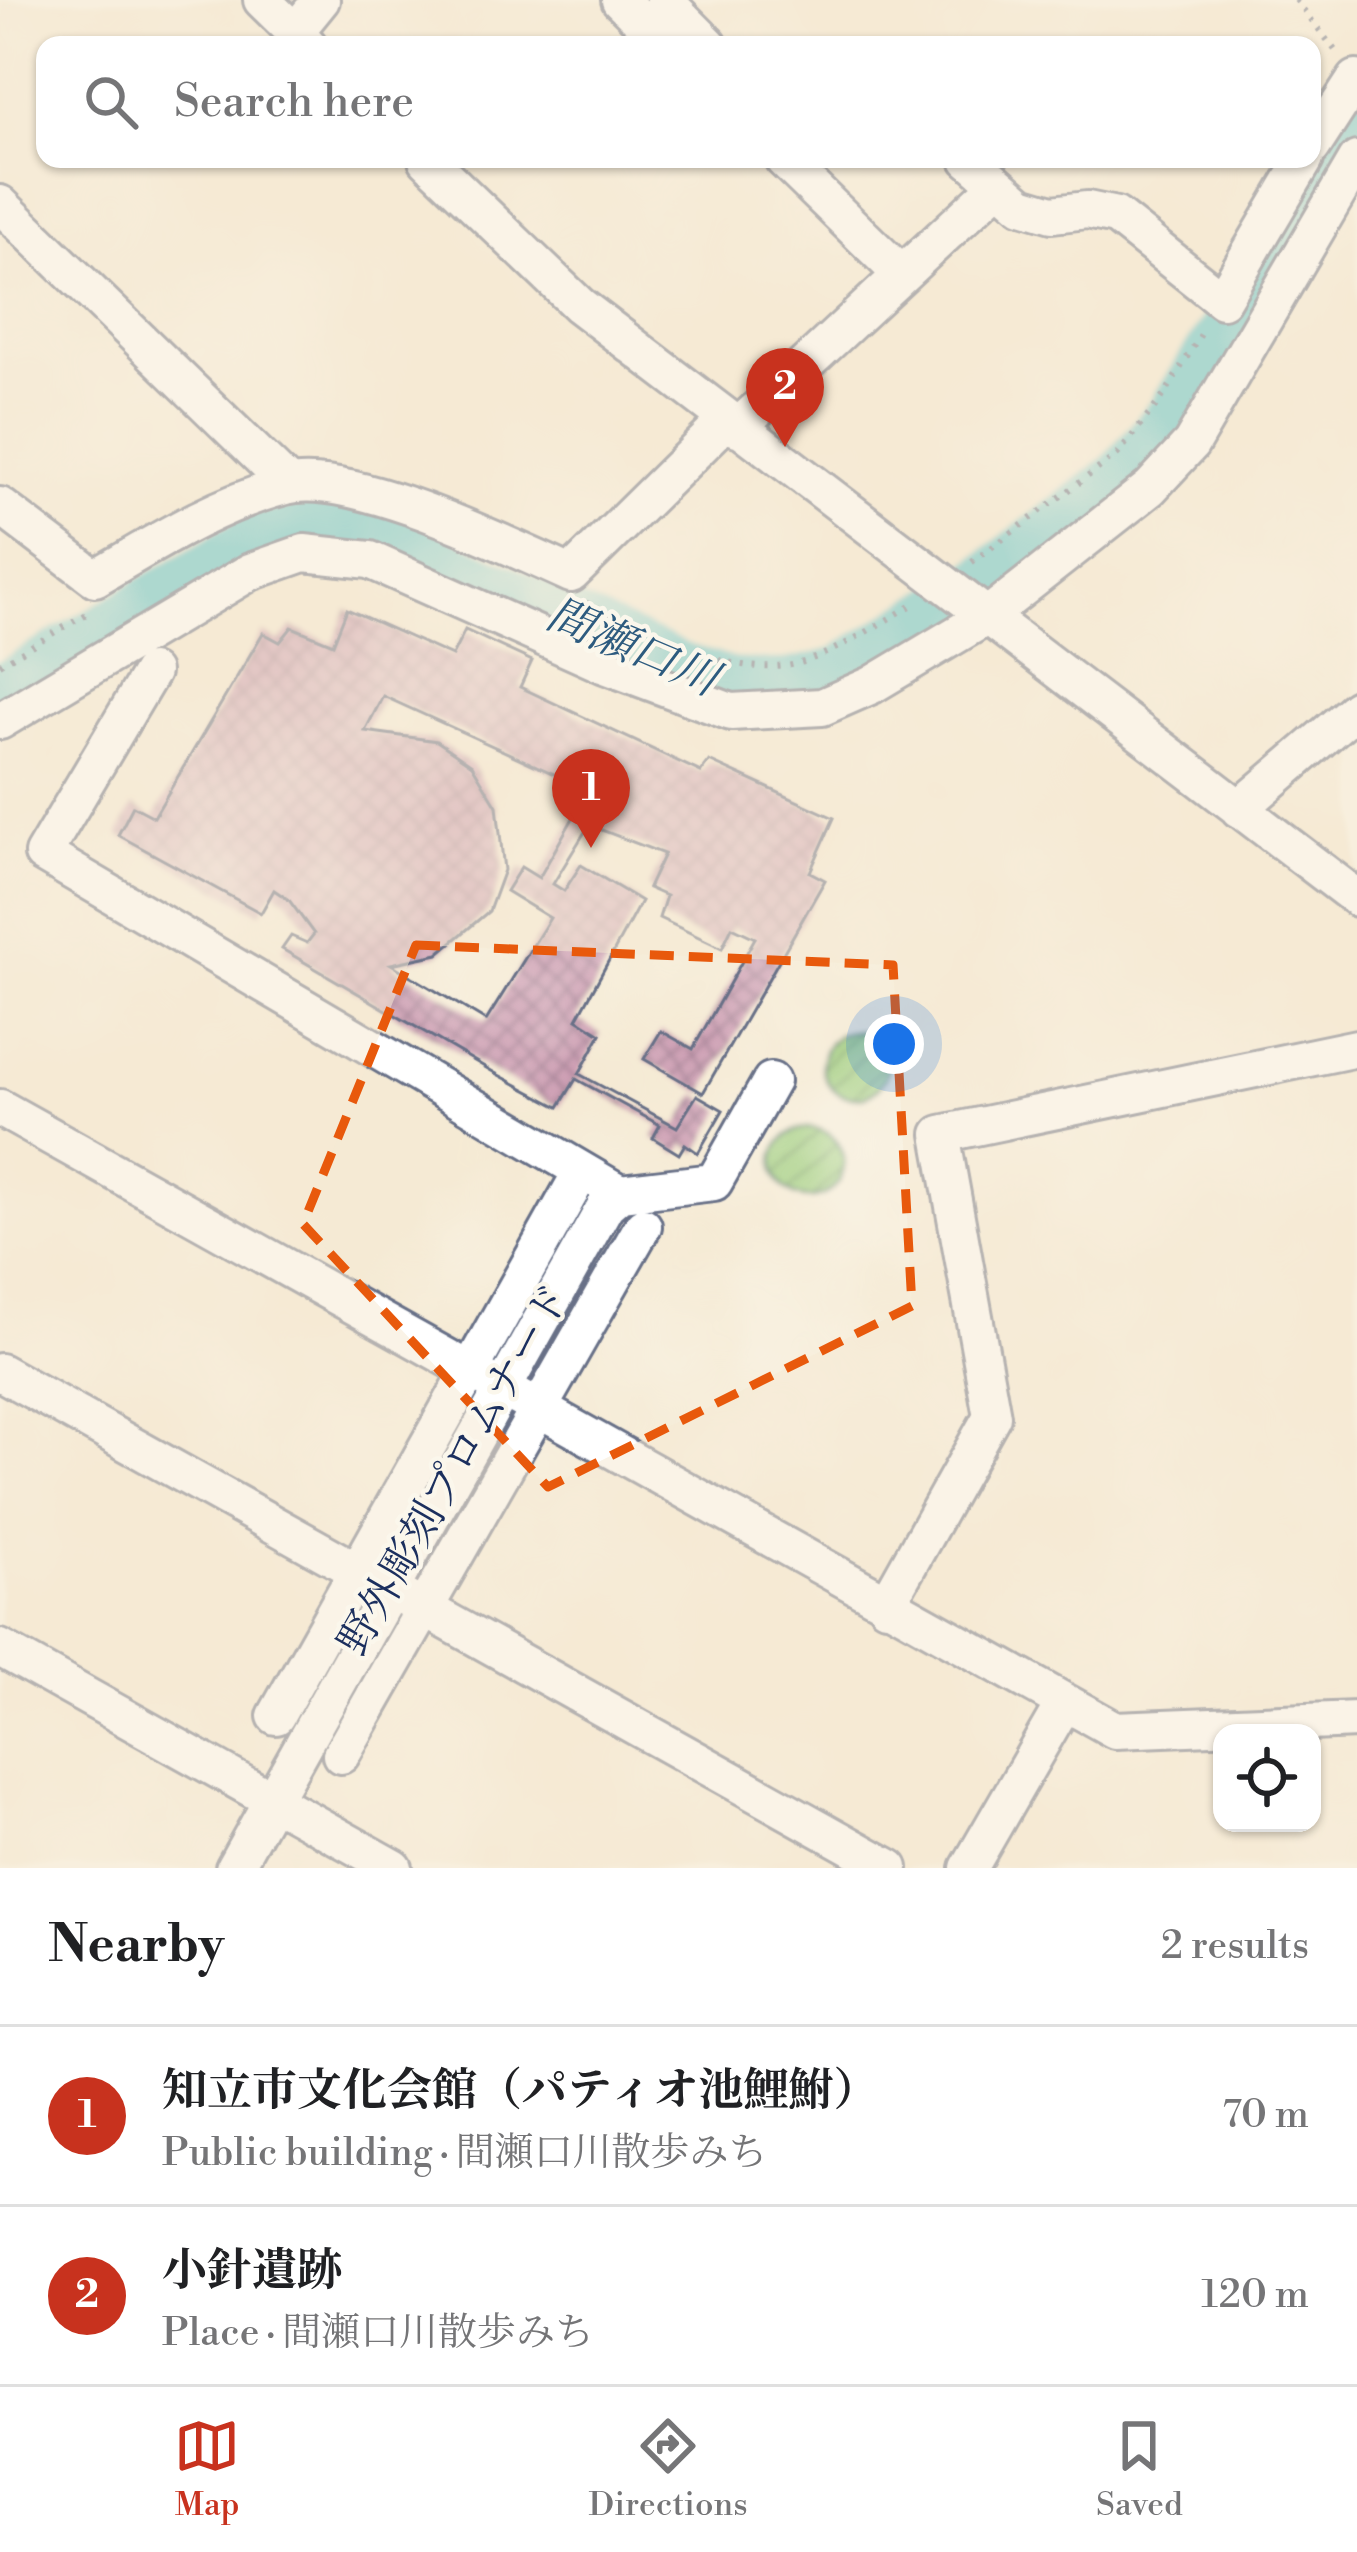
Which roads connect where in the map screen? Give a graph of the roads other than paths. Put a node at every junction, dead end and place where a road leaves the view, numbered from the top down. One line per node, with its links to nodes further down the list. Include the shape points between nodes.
1 (262, 0): 5 (street)
2 (321, 0): 6 (street)
3 (620, 0): 7 (street)
4 (664, 0): 8 (street)
5 (299, 36)
6 (303, 36)
7 (657, 36)
8 (700, 36)
9 (1356, 79): 10 (street)
10 (1321, 133)
11 (1357, 160): 22 (street, via 1192,444 1118,515)
12 (436, 168): 19 (street, via 579,305)
13 (792, 168): 18 (street)
14 (978, 168): 16 (street)
15 (1300, 168): 16 (street, via 1222,300 1116,216 1052,214)
16 (996, 187): 18 (street)
17 (0, 204): 20 (street)
18 (901, 274): 19 (street)
19 (732, 424): 20 (street, via 571,574 424,510); 22 (street)
20 (289, 484): 21 (street, via 192,521 95,578)
21 (0, 506)
22 (985, 616): 25 (street, via 822,707 730,712 370,560 304,553 250,572); 26 (street)
23 (152, 672): 32 (street, via 43,854)
24 (1357, 708): 26 (street)
25 (0, 721)
26 (1238, 809): 27 (street)
27 (1357, 898)
28 (1357, 1048): 39 (street, via 941,1133 992,1416)
29 (772, 1081): 32 (street, via 714,1182)
30 (0, 1108): 34 (street)
31 (573, 1187): 34 (street, 野外彫刻プロムナード)
32 (613, 1199): 36 (street)
33 (643, 1226): 37 (street, 野外彫刻プロムナード)
34 (470, 1371): 36 (street); 38 (street, 野外彫刻プロムナード)
35 (0, 1372): 38 (street)
36 (502, 1390): 37 (street); 38 (street)
37 (538, 1410): 39 (street); 40 (street, 野外彫刻プロムナード)
38 (374, 1579): 40 (street); 43 (street, 野外彫刻プロムナード); 46 (street)
39 (886, 1605): 42 (street)
40 (425, 1607): 45 (street, 野外彫刻プロムナード); 49 (street)
41 (0, 1648): 46 (street)
42 (1063, 1705): 44 (street, via 1115,1730); 50 (street)
43 (276, 1716)
44 (1357, 1720)
45 (341, 1756)
46 (271, 1799): 47 (street); 48 (street)
47 (234, 1868)
48 (394, 1868)
49 (890, 1868)
50 (969, 1868)

